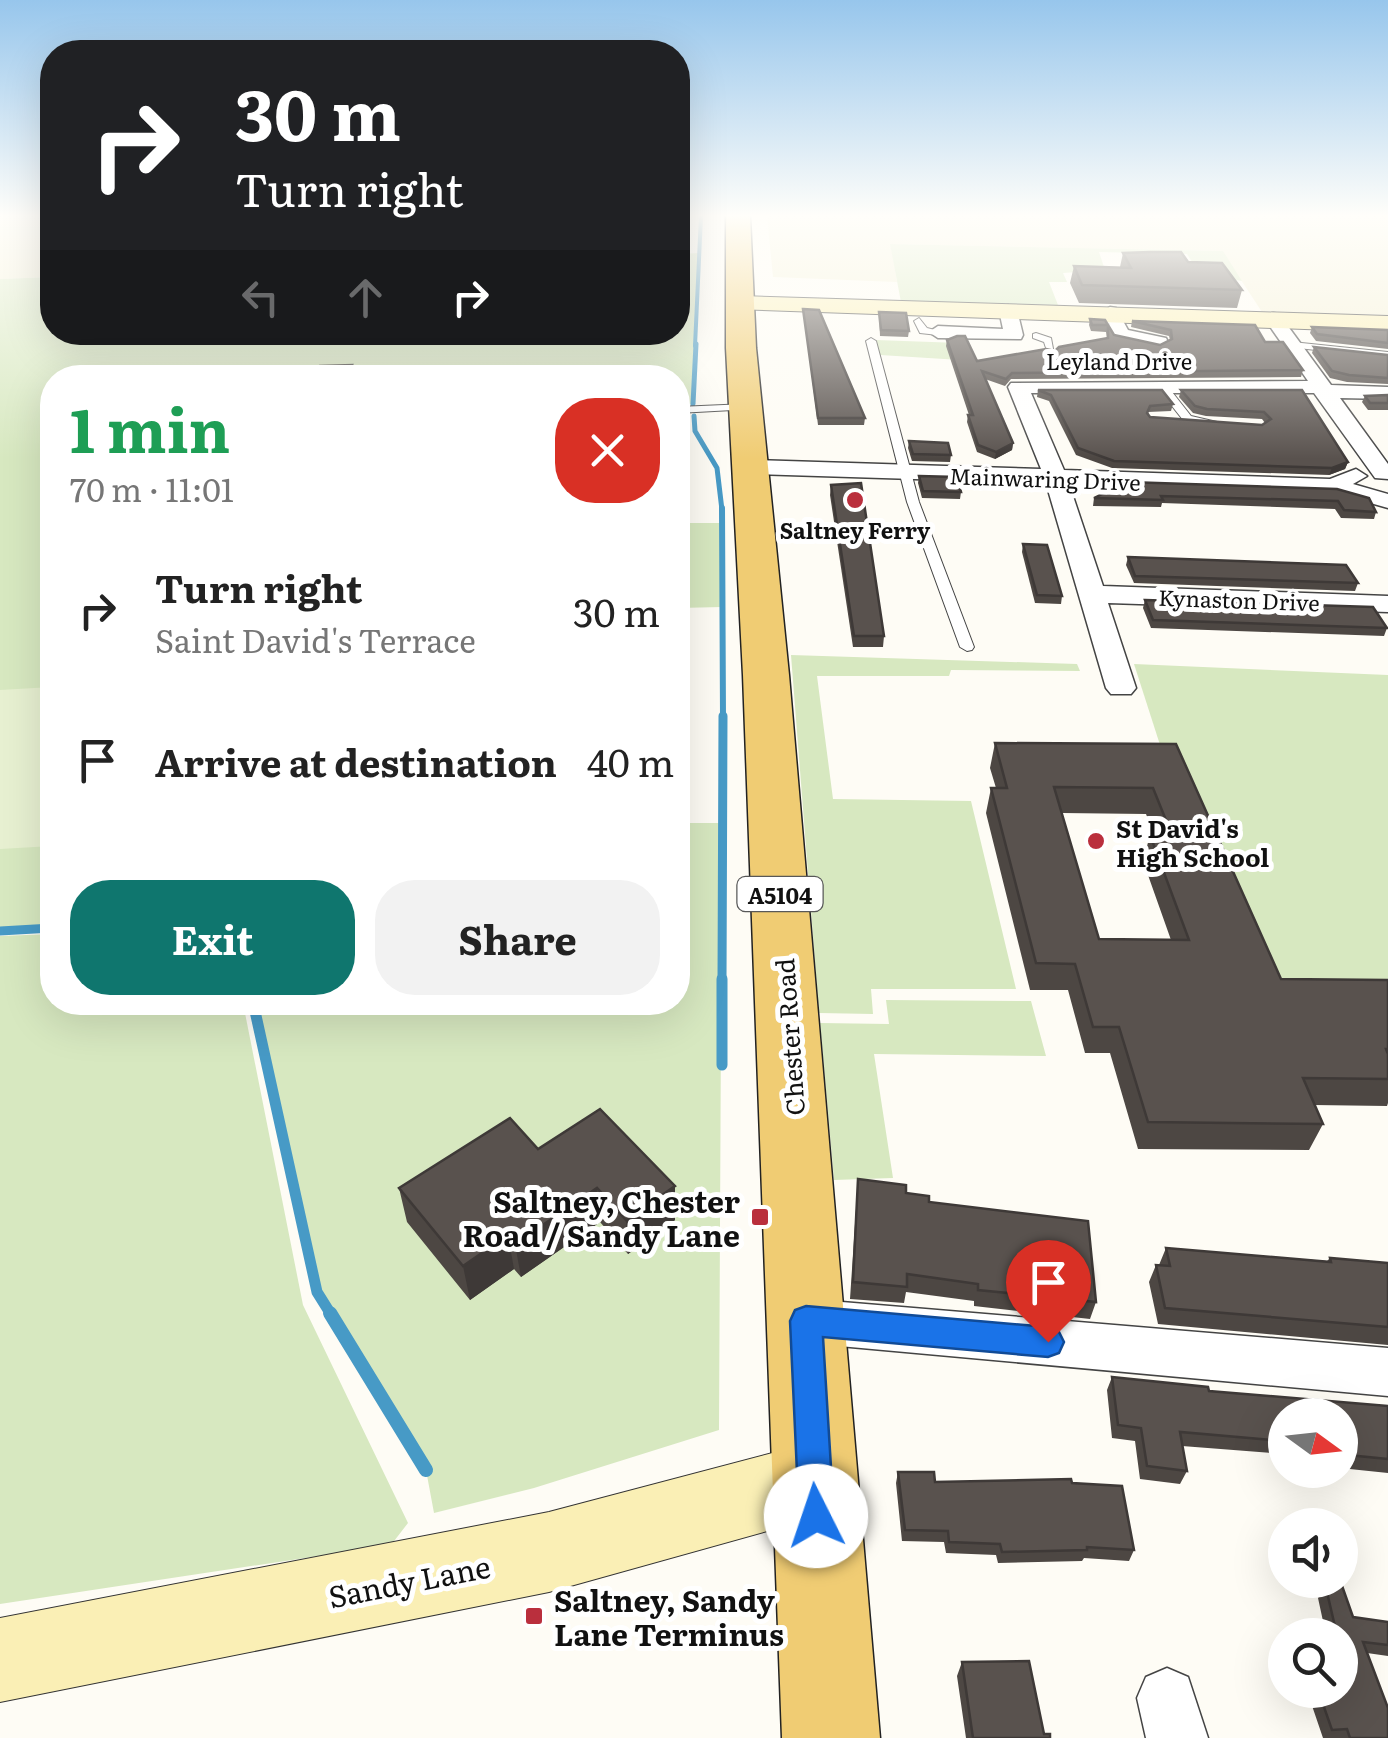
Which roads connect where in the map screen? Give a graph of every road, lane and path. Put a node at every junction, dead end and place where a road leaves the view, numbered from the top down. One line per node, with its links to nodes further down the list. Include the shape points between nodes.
1 (741, 297): 2 (main road, Chester Road / A5104)
2 (741, 304): 6 (main road); 18 (main road, Chester Road / A5104)
3 (1110, 312): 4 (main road); 6 (main road); 11 (street, via 1121,334)
4 (1273, 318): 7 (main road); 12 (street)
5 (919, 321): 8 (lane, via 923,332)
6 (1011, 323): 8 (street, via 960,337); 9 (street)
7 (1388, 324)
8 (938, 332)
9 (1036, 336): 13 (lane, via 1048,340)
10 (871, 342): 24 (lane)
11 (1158, 342)
12 (1292, 346): 14 (lane); 16 (street)
13 (1051, 352)
14 (1388, 355)
15 (1161, 384): 16 (street, Leyland Drive); 21 (lane); 26 (street, Leyland Drive, via 1018,387)
16 (1321, 389): 17 (street, Leyland Drive); 25 (street)
17 (1388, 394)
18 (746, 407): 19 (lane); 23 (main road, Chester Road / A5104)
19 (690, 409)
20 (1170, 418): 21 (lane)
21 (1187, 418): 22 (lane)
22 (1223, 424)
23 (752, 467): 24 (street, Mainwaring Drive); 33 (main road, Chester Road / A5104)
24 (904, 473): 26 (street, Mainwaring Drive); 31 (lane)
25 (1385, 473): 27 (street, via 1341,480)
26 (1056, 479): 27 (street, Mainwaring Drive); 29 (street)
27 (1339, 486): 28 (street)
28 (1388, 500)
29 (1090, 594): 30 (street, Kynaston Drive); 32 (street)
30 (1388, 604)
31 (967, 646)
32 (1121, 688)
33 (806, 1321): 34 (street); 35 (main road, Chester Road / A5104)
34 (1388, 1372)
35 (814, 1480): 36 (main road, Sandy Lane, via 549,1552); 37 (main road, Chester Road / A5104)
36 (0, 1660)
37 (831, 1738)

